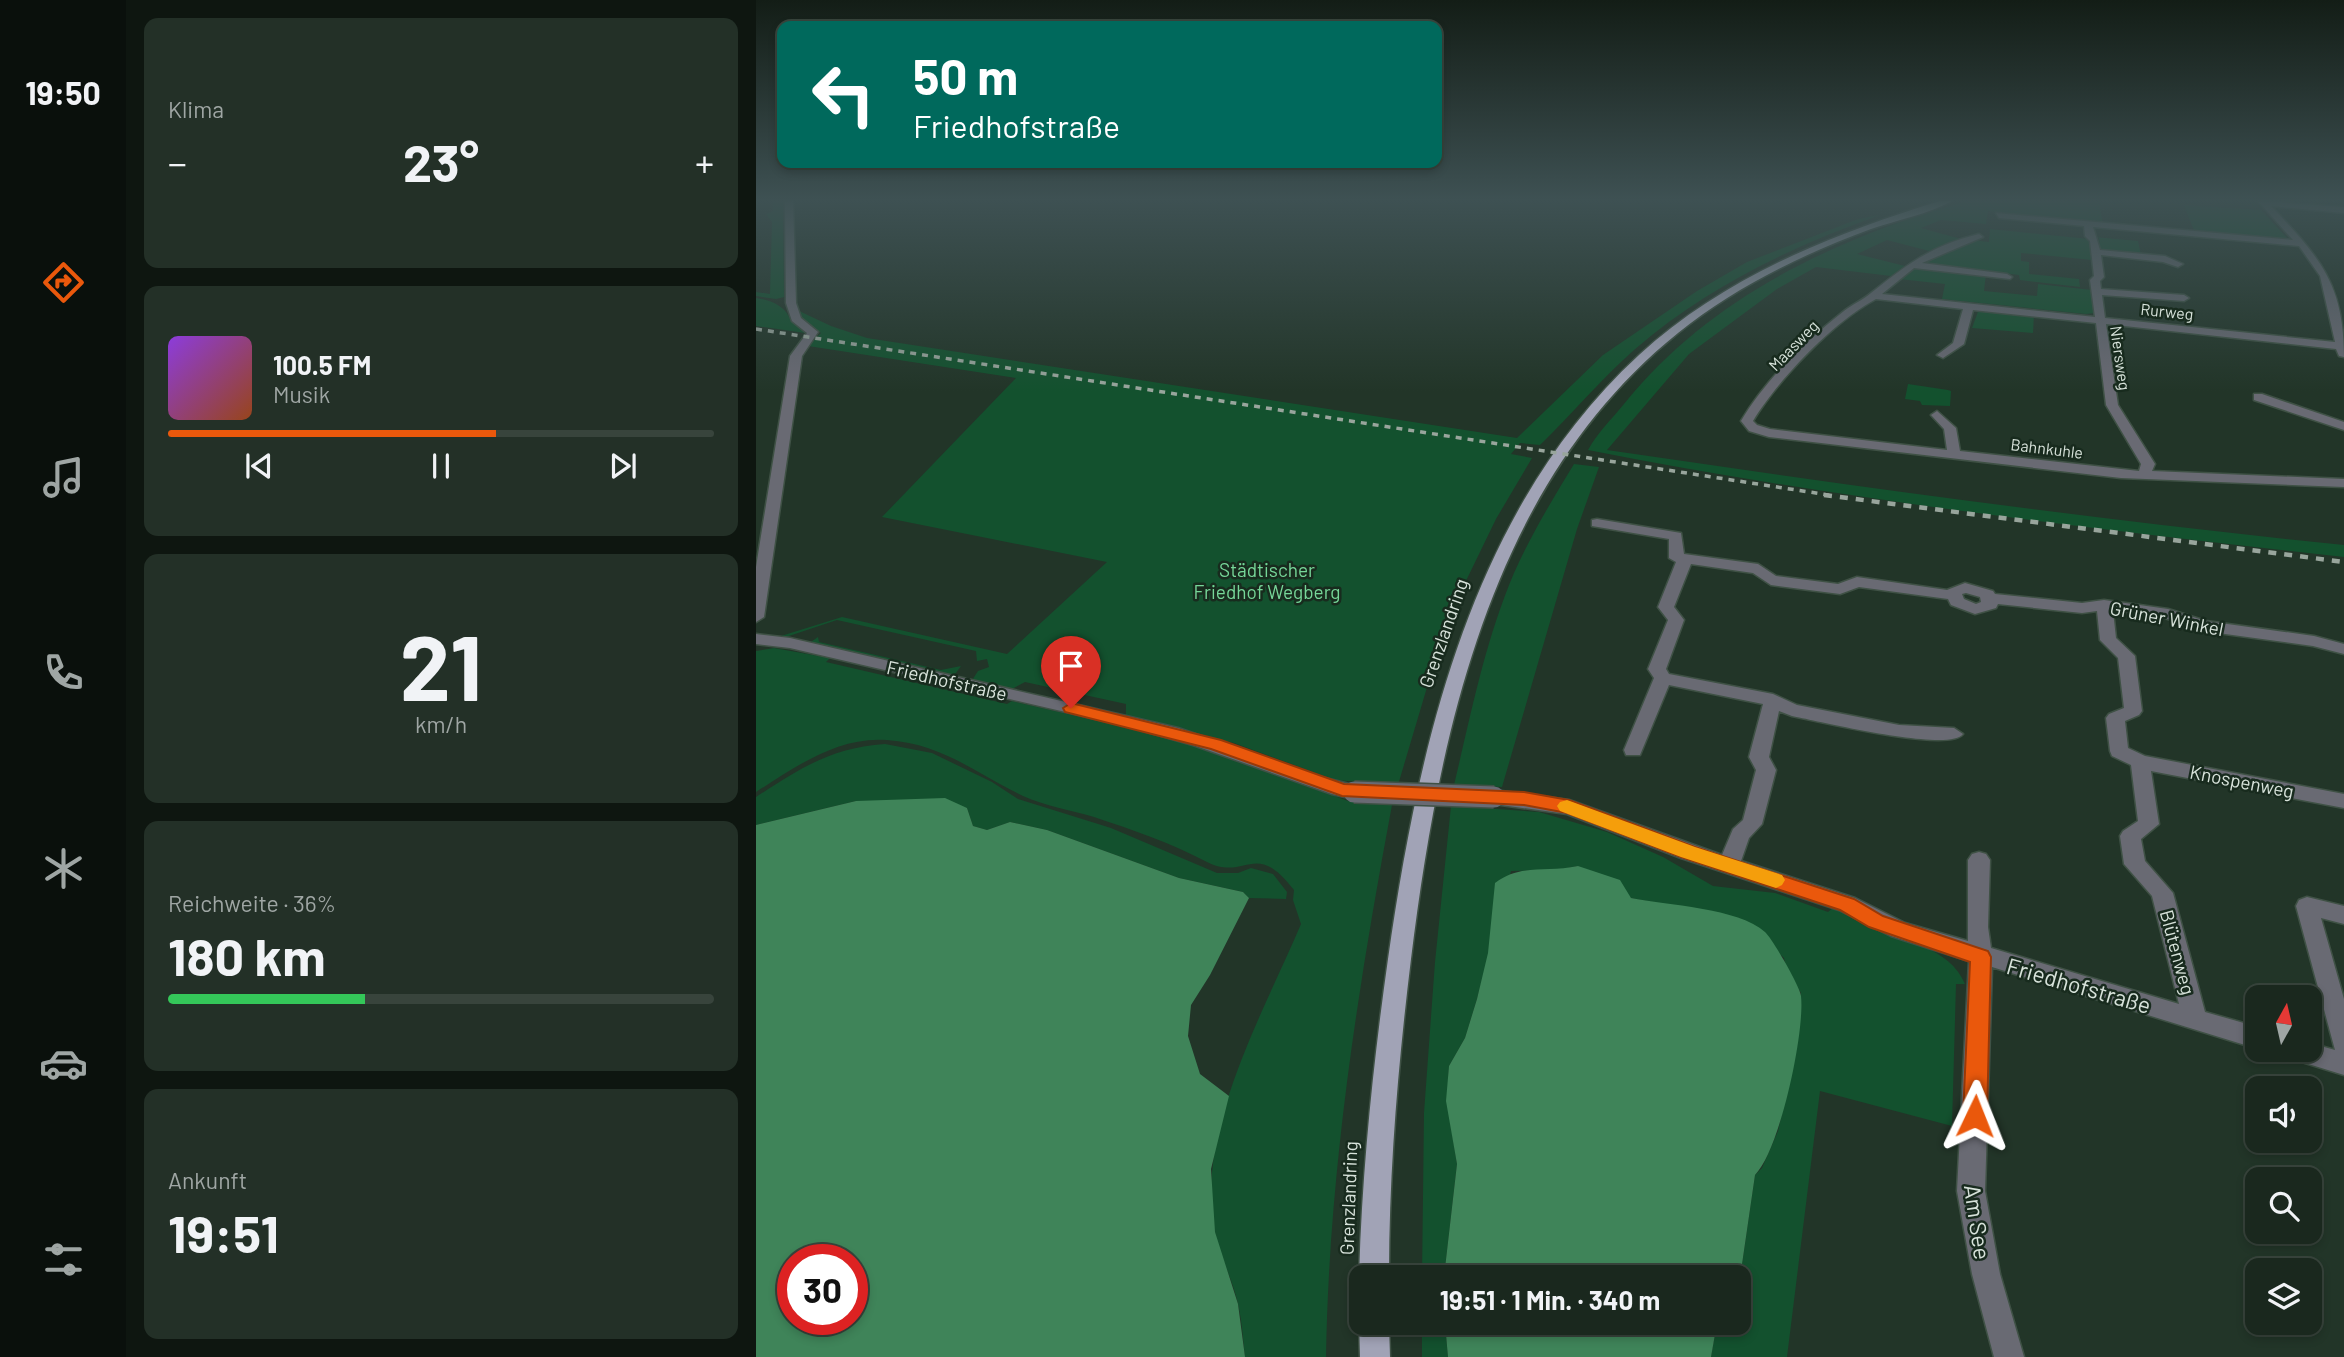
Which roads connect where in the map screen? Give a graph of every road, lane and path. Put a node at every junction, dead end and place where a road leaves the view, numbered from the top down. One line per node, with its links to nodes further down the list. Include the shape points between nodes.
1 (790, 264): 26 (street, via 796,319 814,332 796,356)
2 (1779, 264): 44 (main road, Grenzlandring, via 1713,303 1662,341 1600,403 1569,442 1510,540 1482,598 1443,721 1407,890 1380,1118)
3 (2097, 264): 7 (street, Niersweg)
4 (2318, 264): 11 (street)
5 (1914, 265): 6 (street); 8 (street)
6 (2007, 277)
7 (2097, 292): 9 (street); 12 (street, Niersweg)
8 (1874, 296): 10 (street, Rurweg); 18 (street, Maasweg, via 1861,300 1792,367 1748,418)
9 (2184, 298)
10 (1969, 304): 12 (street, Rurweg); 14 (street, via 1958,344)
11 (2339, 307): 13 (street)
12 (2100, 319): 13 (street, Rurweg); 21 (street, Niersweg, via 2112,405 2148,464)
13 (2340, 346): 15 (street)
14 (1943, 355)
15 (2344, 358)
16 (2258, 397): 19 (street)
17 (1937, 415): 20 (street, via 1950,428)
18 (1749, 425): 20 (street, Bahnkuhle, via 1769,433)
19 (2344, 426)
20 (1954, 454): 21 (street, Bahnkuhle)
21 (2145, 473): 22 (street, Bahnkuhle)
22 (2344, 483)
23 (1597, 523): 24 (street, via 1676,536 1677,558)
24 (1685, 559): 25 (street, Grüner Winkel, via 1758,569 1771,580 1840,589 1857,582 1952,595 1971,588 1990,598 2082,608); 29 (street, via 1666,607 1676,620 1657,669)
25 (2104, 606): 28 (street, Grüner Winkel); 33 (street, via 2108,640 2126,656 2133,711 2115,718 2119,751)
26 (756, 617)
27 (756, 639): 36 (street, Friedhofstraße, bridge, via 1149,726 1354,792 1544,801)
28 (2344, 649)
29 (1663, 678): 30 (street); 32 (street)
30 (1773, 700): 31 (street, via 1792,710 1899,731); 36 (street, via 1759,757 1766,770 1752,824 1740,834)
31 (1954, 734)
32 (1633, 750)
33 (2140, 762): 34 (street, Knospenweg); 39 (street, Blütenweg, via 2149,824 2130,836 2135,864 2162,893)
34 (2344, 801)
35 (1979, 860): 38 (street, Friedhofstraße)
36 (1729, 864): 38 (street, Friedhofstraße)
37 (2344, 915): 41 (street, via 2307,906)
38 (1981, 957): 39 (street, Friedhofstraße); 47 (street, Am See, via 1971,1191 1986,1274)
39 (2196, 1019): 40 (street, Friedhofstraße)
40 (2245, 1034)
41 (2344, 1043)
42 (2322, 1057): 43 (street)
43 (2344, 1064)
44 (1374, 1265)
45 (1374, 1335): 46 (main road)
46 (1375, 1357)
47 (2009, 1357)

